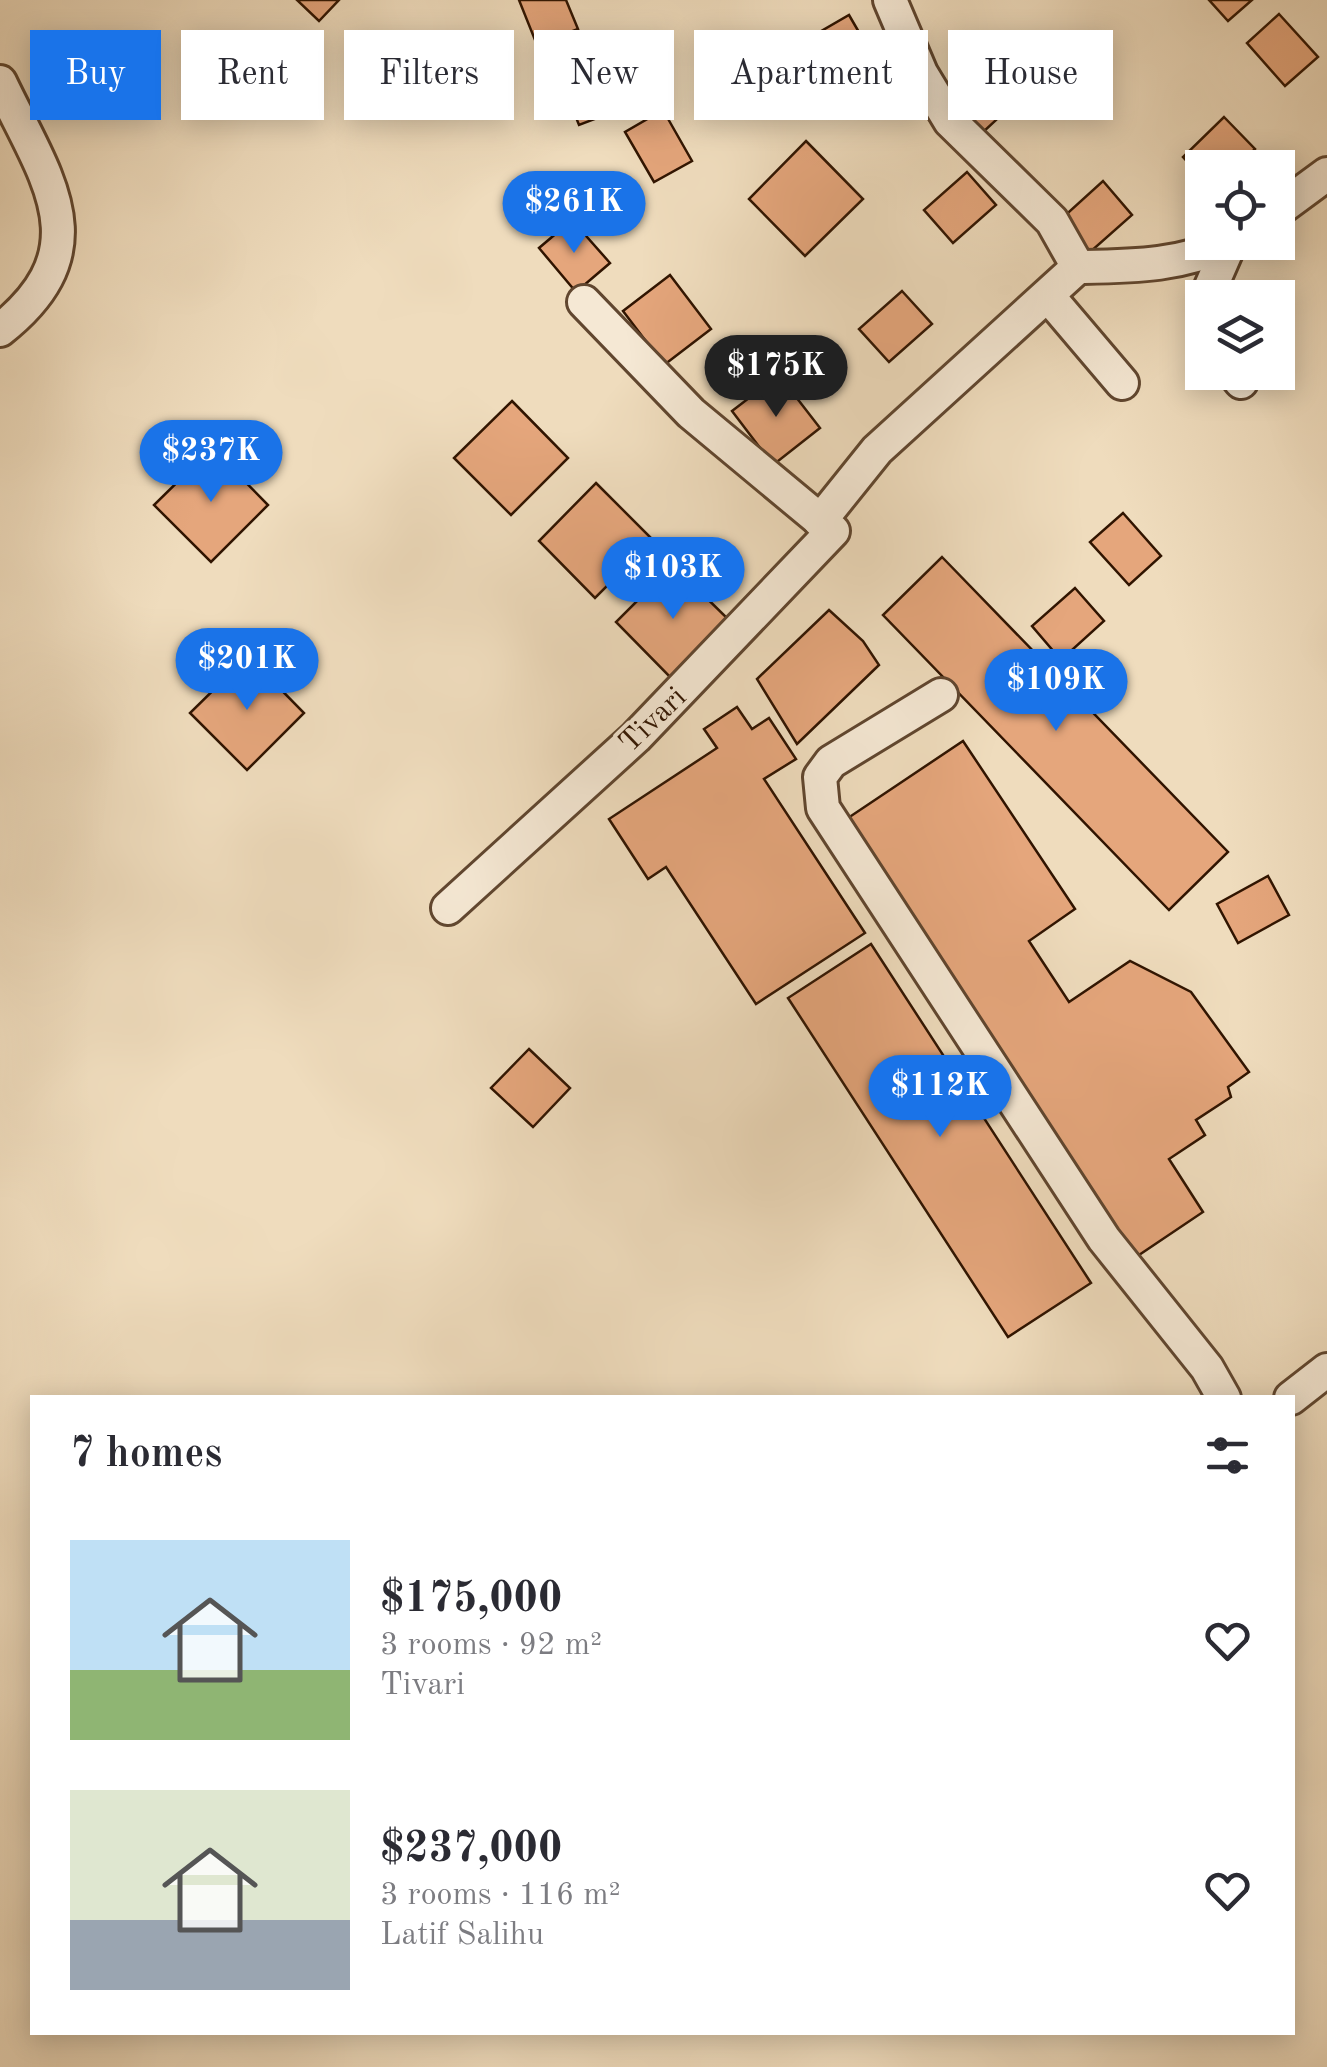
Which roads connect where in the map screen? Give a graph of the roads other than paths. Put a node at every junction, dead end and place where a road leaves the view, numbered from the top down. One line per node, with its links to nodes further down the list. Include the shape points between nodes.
1 (890, 0): 6 (street, via 950,121 1052,222)
2 (0, 82): 9 (street, via 49,185 60,235 40,293)
3 (1327, 174): 4 (street)
4 (1295, 198)
5 (1187, 260): 6 (street)
6 (1078, 266): 7 (street, Tivari)
7 (1049, 297): 10 (street); 11 (street, Tivari, via 877,450)
8 (584, 302): 11 (street, via 691,413)
9 (0, 330)
10 (1122, 382)
11 (820, 521): 13 (street, Tivari, via 834,531 702,670)
12 (940, 694): 15 (street, via 830,762 820,778 823,808 1104,1240)
13 (448, 908)
14 (1327, 1370): 16 (street)
15 (1222, 1395)
16 (1295, 1395)

